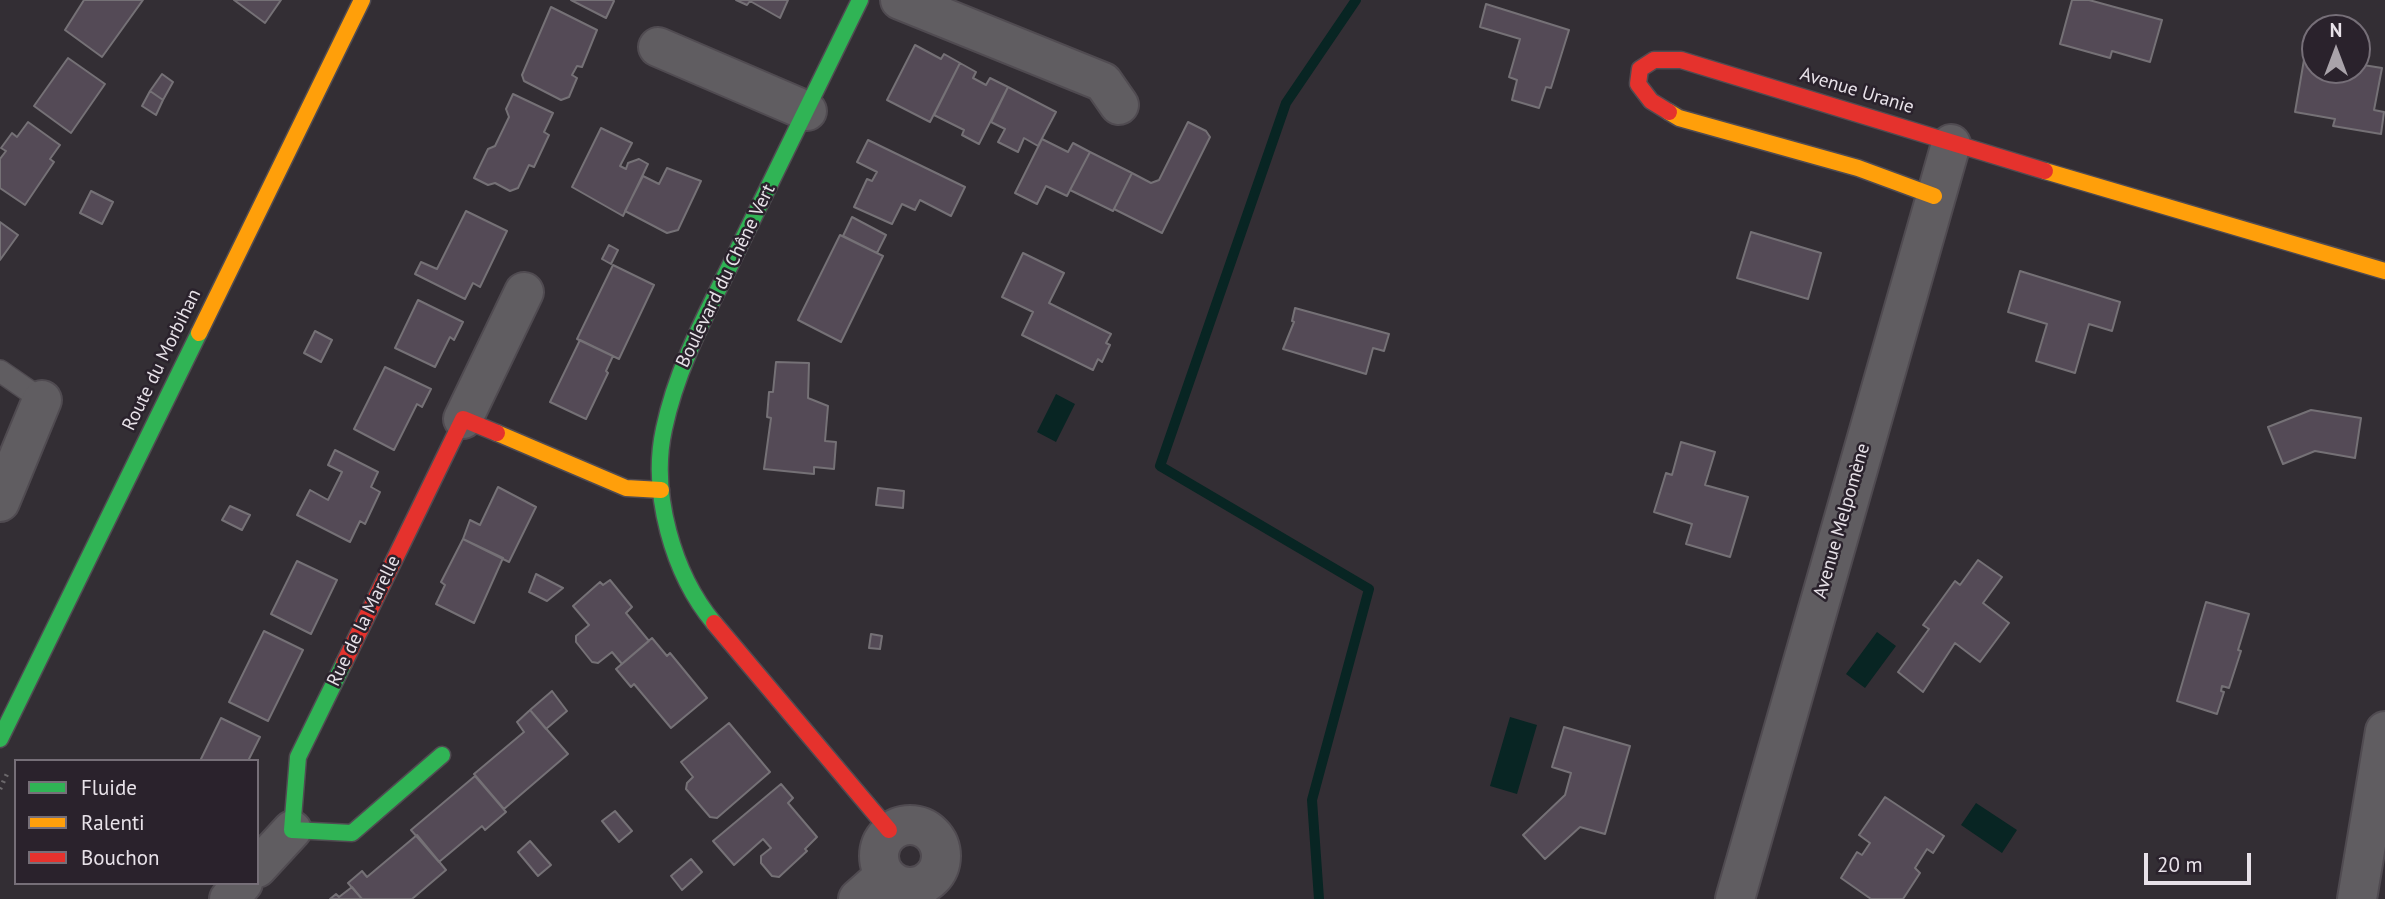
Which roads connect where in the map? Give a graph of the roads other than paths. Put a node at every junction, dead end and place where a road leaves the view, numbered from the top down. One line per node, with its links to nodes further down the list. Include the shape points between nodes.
1 (362, 0): 17 (street, Route du Morbihan)
2 (860, 0): 6 (street, Boulevard du Chêne Vert)
3 (900, 0): 5 (street, via 1103,82)
4 (658, 47): 6 (street)
5 (1119, 105)
6 (807, 111): 14 (street, Boulevard du Chêne Vert, via 682,364 663,431)
7 (1951, 144): 8 (street, Avenue Melpomène); 8 (street, Avenue Uranie, via 1681,60 1654,60 1640,69 1638,84 1651,101 1679,118 1858,168); 9 (street, Avenue Uranie)
8 (1934, 196): 26 (street, Avenue Melpomène)
9 (2385, 271)
10 (524, 292): 13 (street, Rue de la Marelle)
11 (0, 371): 12 (lane)
12 (42, 400): 15 (street)
13 (463, 419): 14 (street, via 626,488); 19 (street, Rue de la Marelle, via 298,757)
14 (661, 490): 20 (street, Boulevard du Chêne Vert, via 674,550 696,601)
15 (0, 502)
16 (2385, 731): 27 (street)
17 (0, 739)
18 (442, 755): 19 (street, via 352,833)
19 (292, 830): 21 (street)
20 (889, 830): 23 (street, via 877,856); 24 (street, via 911,822 938,838 942,862)
21 (259, 866)
22 (241, 885): 25 (street)
23 (871, 888): 24 (street)
24 (935, 891)
25 (229, 899)
26 (1735, 899)
27 (2357, 899)

